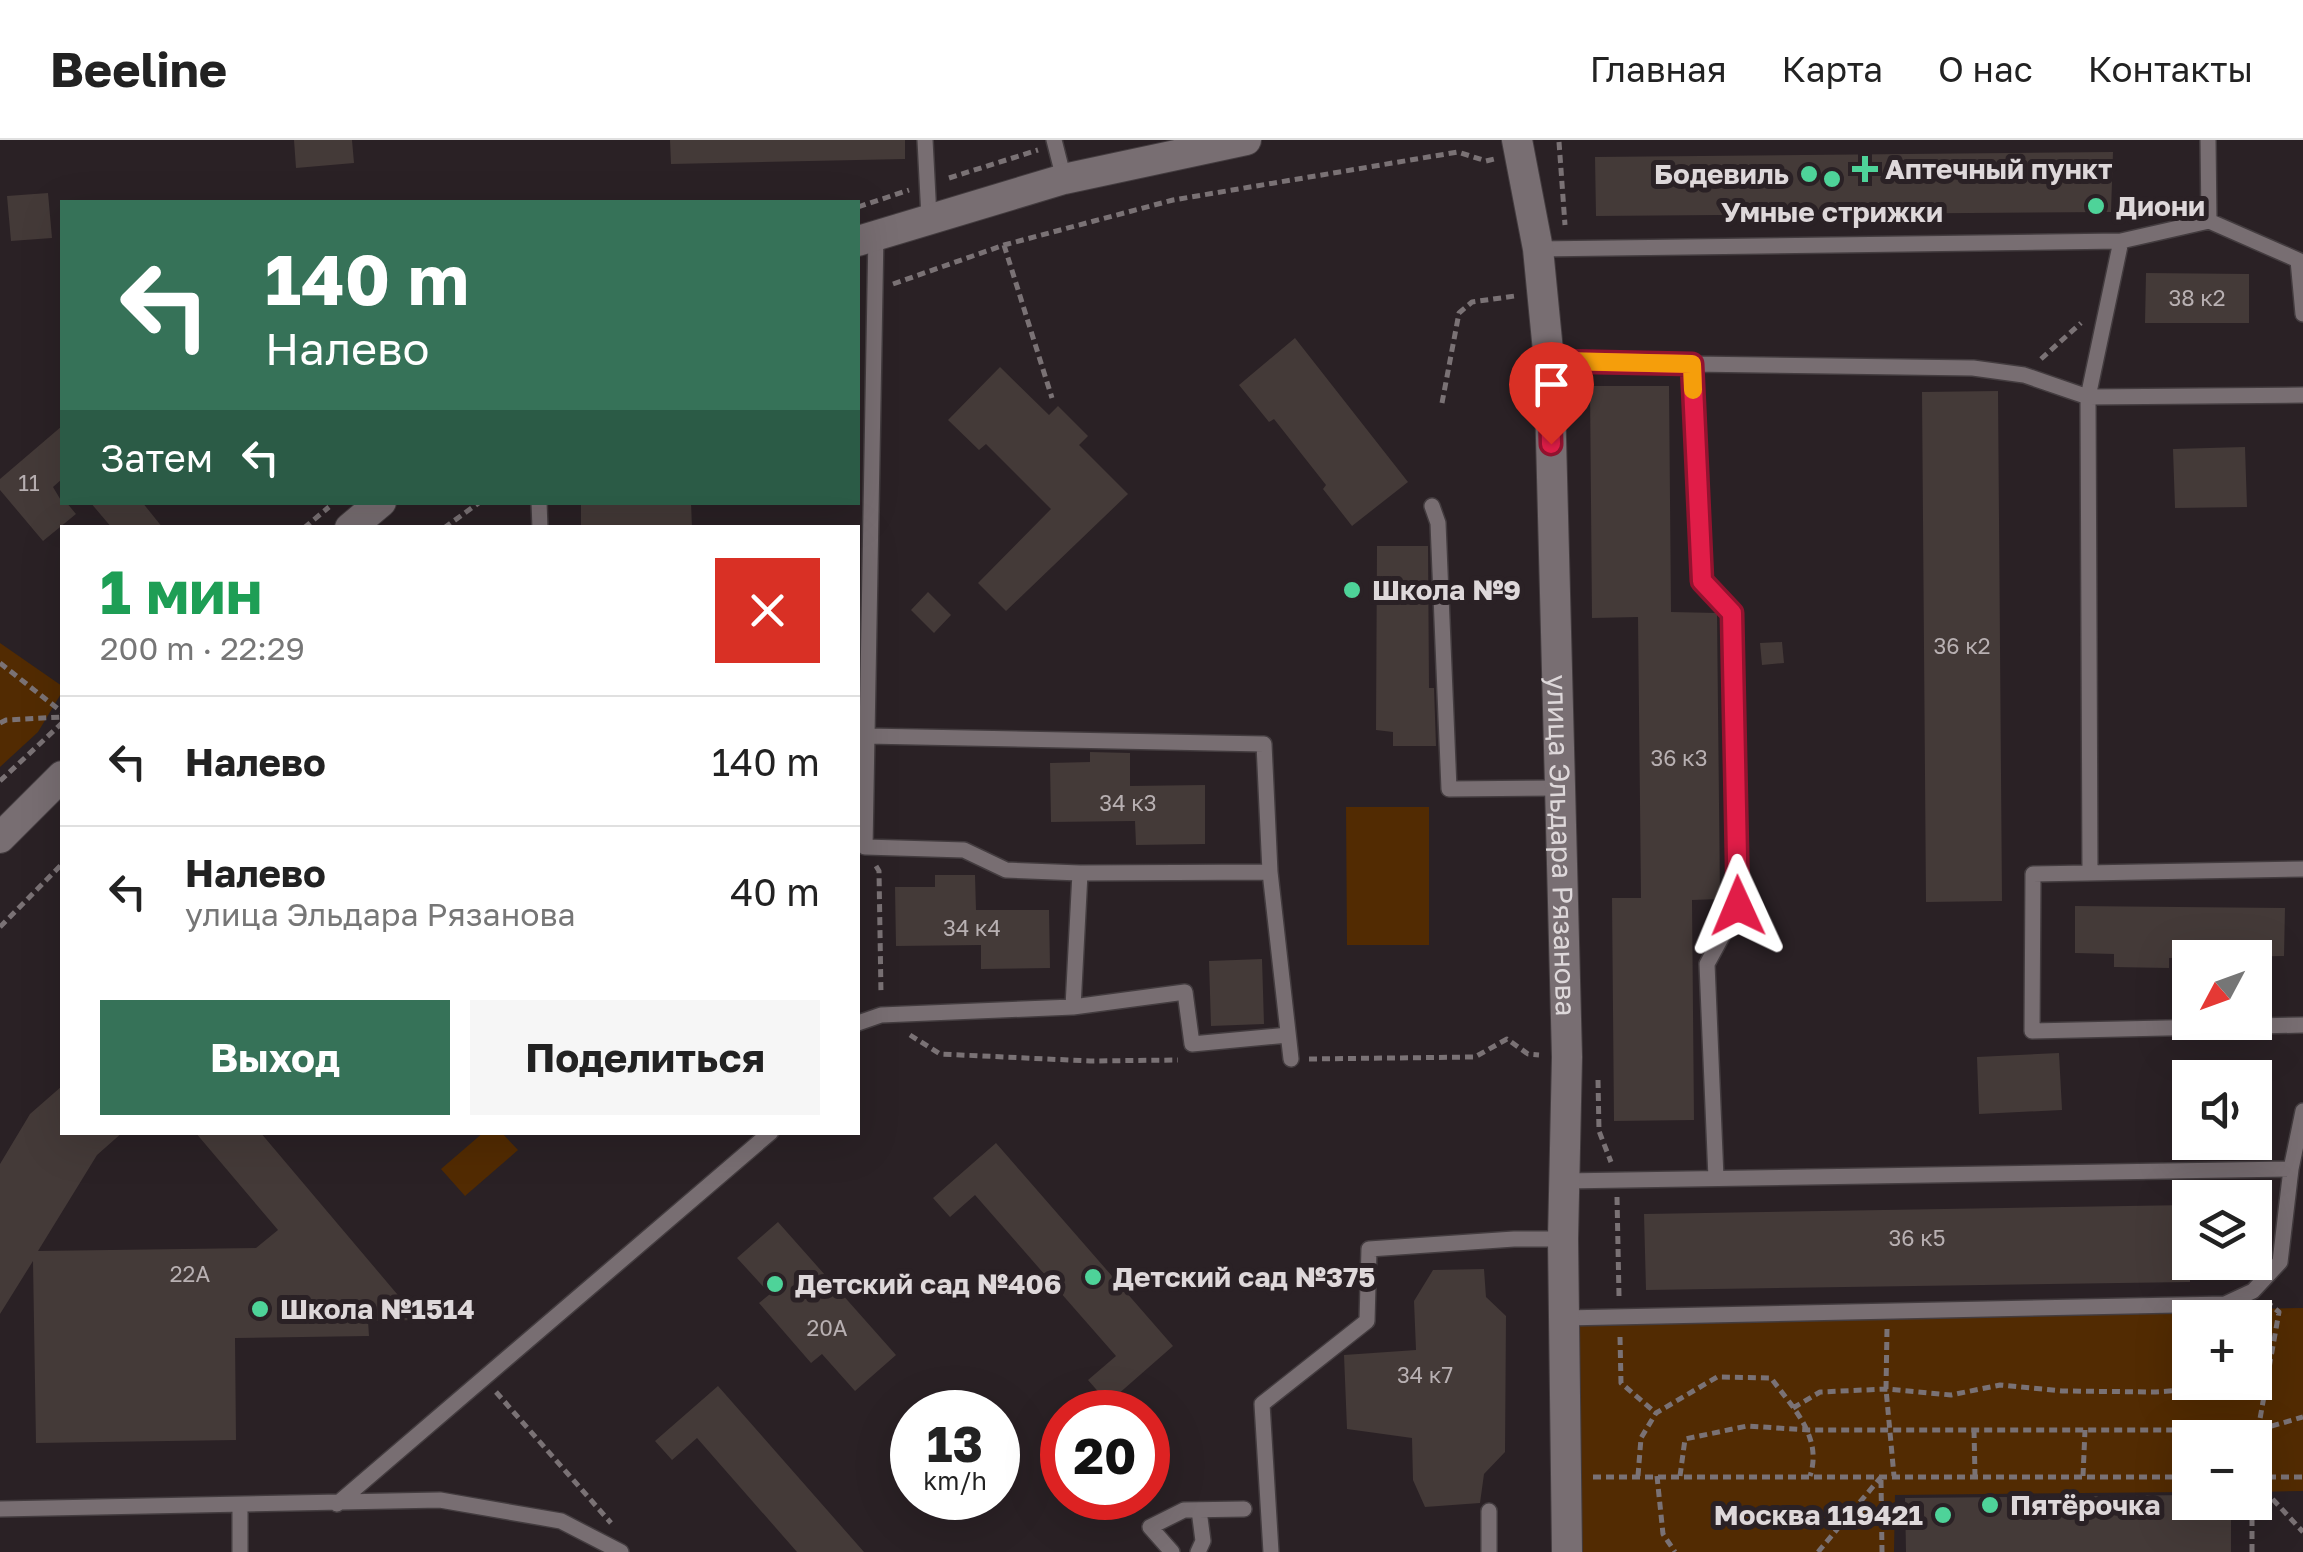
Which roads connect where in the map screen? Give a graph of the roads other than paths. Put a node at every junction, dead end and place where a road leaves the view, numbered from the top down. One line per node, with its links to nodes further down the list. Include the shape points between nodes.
1 (926, 140): 8 (lane)
2 (1246, 140): 6 (street)
3 (2208, 140): 9 (lane)
4 (1054, 142): 7 (lane)
5 (1519, 146): 12 (street, улица Эльдара Рязанова)
6 (1144, 150): 7 (street)
7 (1064, 179): 8 (street)
8 (929, 217): 10 (street)
9 (2209, 220): 11 (lane); 13 (lane, via 2298,260)
10 (866, 237): 21 (lane, via 876,290)
11 (2121, 241): 12 (lane); 17 (lane)
12 (1538, 249): 14 (street, улица Эльдара Рязанова)
13 (2303, 314)
14 (1549, 364): 15 (lane); 23 (street, улица Эльдара Рязанова)
15 (1692, 364): 17 (lane, via 1973,368 2024,375); 37 (lane, via 1702,581 1732,613 1738,906 1707,964)
16 (2303, 395): 17 (lane)
17 (2088, 397): 28 (lane)
18 (377, 505): 20 (street)
19 (1432, 506): 23 (lane, via 1450,789)
20 (354, 525)
21 (868, 736): 26 (lane, via 1264,744); 27 (lane, via 866,847 964,850 1006,870)
22 (60, 778): 24 (street)
23 (1560, 788): 38 (street, улица Эльдара Рязанова)
24 (0, 838)
25 (2303, 869): 28 (lane)
26 (1270, 872): 27 (lane); 32 (lane)
27 (1080, 873): 29 (lane)
28 (2090, 873): 31 (lane, via 2033,874 2032,1031)
29 (1073, 1007): 30 (lane, via 881,1015); 32 (lane, via 1185,992 1192,1044)
30 (860, 1022)
31 (2303, 1025)
32 (1288, 1035): 33 (lane)
33 (1291, 1059)
34 (2303, 1111): 36 (lane)
35 (768, 1135): 41 (lane)
36 (2291, 1169): 37 (lane); 40 (lane, via 2280,1262 2254,1290 2225,1304)
37 (1716, 1178): 38 (lane)
38 (1564, 1180): 39 (street, улица Эльдара Рязанова)
39 (1563, 1238): 40 (street, улица Эльдара Рязанова); 52 (lane, via 1369,1249 1367,1322 1262,1404)
40 (1564, 1318): 48 (street, улица Эльдара Рязанова)
41 (337, 1504): 42 (lane); 47 (lane, via 440,1500 561,1522)
42 (240, 1505): 43 (lane); 49 (lane)
43 (0, 1508)
44 (1244, 1509): 45 (lane)
45 (1199, 1510): 50 (lane, via 1150,1526); 51 (lane)
46 (1488, 1511): 53 (lane)
47 (620, 1550)
48 (1568, 1550)
49 (240, 1552)
50 (1172, 1552)
51 (1198, 1552)
52 (1271, 1552)
53 (1489, 1552)

